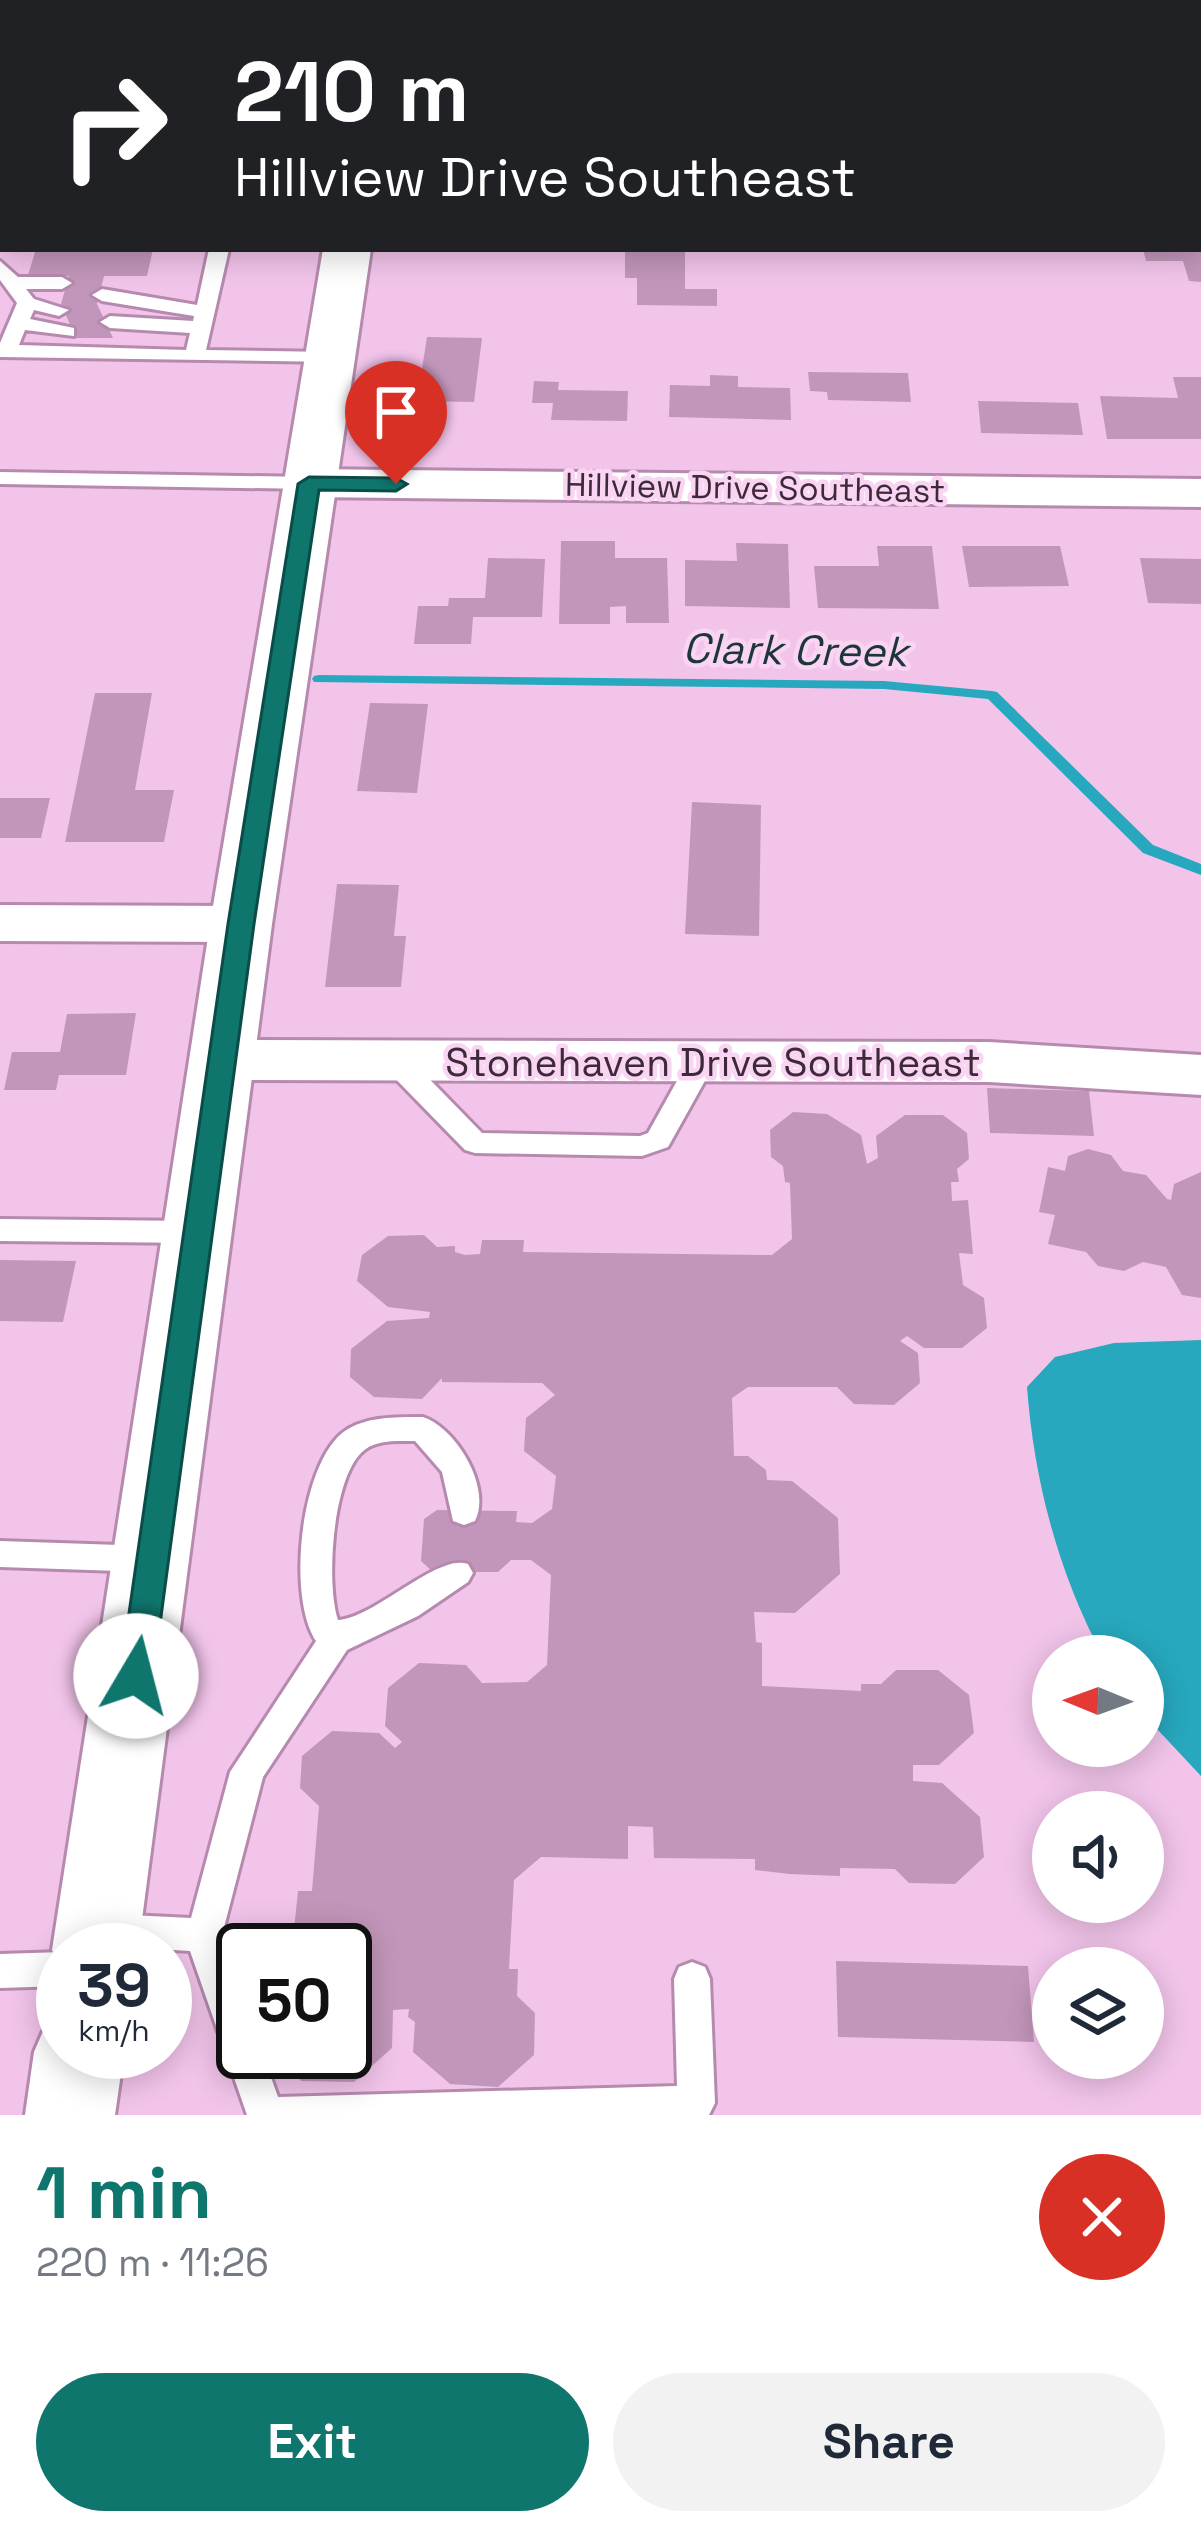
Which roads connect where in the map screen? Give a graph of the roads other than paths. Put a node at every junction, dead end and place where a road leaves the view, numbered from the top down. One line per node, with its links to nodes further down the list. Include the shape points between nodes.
1 (218, 252): 4 (lane)
2 (347, 252): 6 (main road)
3 (18, 297): 3 (lane, via 62,308); 5 (lane)
4 (202, 327): 4 (lane, via 109,308); 5 (lane); 6 (lane)
5 (3, 351)
6 (329, 358): 8 (main road)
7 (0, 478): 8 (lane)
8 (309, 484): 9 (street, Hillview Drive Southeast); 11 (main road)
9 (1201, 493)
10 (0, 922): 11 (street)
11 (241, 924): 12 (main road)
12 (224, 1060): 13 (street, Stonehaven Drive Southeast); 17 (main road)
13 (394, 1060): 14 (street, Stonehaven Drive Southeast); 14 (lane, via 475,1144 642,1146 658,1140)
14 (702, 1061): 15 (street, Stonehaven Drive Southeast, via 989,1062)
15 (1201, 1075)
16 (0, 1230): 17 (lane)
17 (200, 1232): 20 (main road)
18 (464, 1512): 22 (lane, via 457,1468 423,1429 382,1430 349,1444 333,1476 320,1540 321,1623)
19 (0, 1554): 20 (lane)
20 (153, 1559): 23 (main road)
21 (457, 1573): 22 (lane)
22 (334, 1640): 24 (lane, via 247,1772)
23 (91, 1923)
24 (204, 1937): 25 (lane); 28 (lane)
25 (192, 1938)
26 (36, 1962): 27 (lane)
27 (0, 1971)
28 (216, 1971)
29 (692, 1979): 34 (lane, via 696,2103)
30 (76, 2079): 32 (main road)
31 (254, 2079): 33 (lane)
32 (70, 2115)
33 (266, 2115)
34 (279, 2115)

